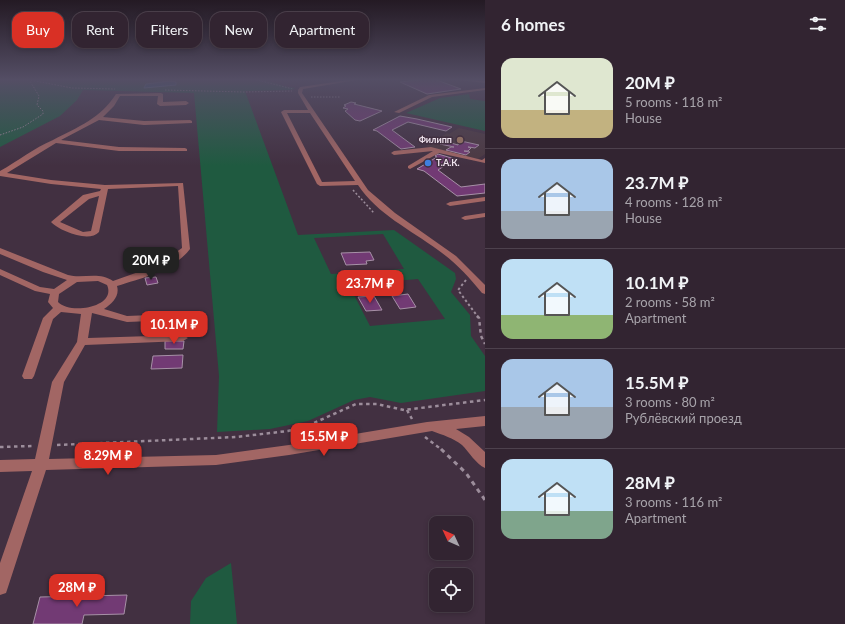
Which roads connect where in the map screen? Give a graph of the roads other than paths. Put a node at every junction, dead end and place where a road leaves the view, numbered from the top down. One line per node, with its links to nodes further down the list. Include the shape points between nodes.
1 (110, 108): 6 (street)
2 (310, 108): 4 (street)
3 (404, 108): 5 (street)
4 (312, 111): 15 (street); 15 (street, via 284,112 320,184)
5 (396, 112)
6 (99, 118): 7 (street, via 150,123); 8 (street)
7 (190, 122)
8 (54, 141): 9 (street, via 91,148); 14 (street)
9 (185, 150)
10 (438, 151): 11 (street, via 431,149); 12 (street, via 483,162); 13 (street)
11 (394, 153)
12 (485, 160)
13 (410, 167)
14 (0, 174): 16 (street)
15 (359, 182): 25 (street, via 376,203 447,253 472,275)
16 (104, 190): 16 (street, via 95,232 92,235 86,236 55,222 86,197); 24 (street, via 181,184 186,250 165,265)
17 (485, 199): 18 (street)
18 (450, 204)
19 (485, 215): 20 (street)
20 (465, 218)
21 (0, 251): 23 (street)
22 (0, 272): 26 (street, via 38,289)
23 (76, 279): 24 (street, via 94,277); 26 (street, via 65,283)
24 (112, 284): 28 (street, via 112,296)
25 (485, 291)
26 (56, 292): 27 (street, via 53,298)
27 (60, 308): 28 (street); 32 (street, via 48,318)
28 (91, 310): 29 (street, via 127,319); 31 (street)
29 (199, 316)
30 (183, 338): 31 (street)
31 (82, 342): 38 (street, via 58,382)
32 (28, 376)
33 (485, 422): 34 (street)
34 (422, 428): 37 (street, via 447,430 461,437 475,448); 38 (street, via 216,460)
35 (485, 447): 36 (street)
36 (485, 453)
37 (485, 462)
38 (41, 465): 39 (street); 40 (street)
39 (0, 466)
40 (0, 586)

